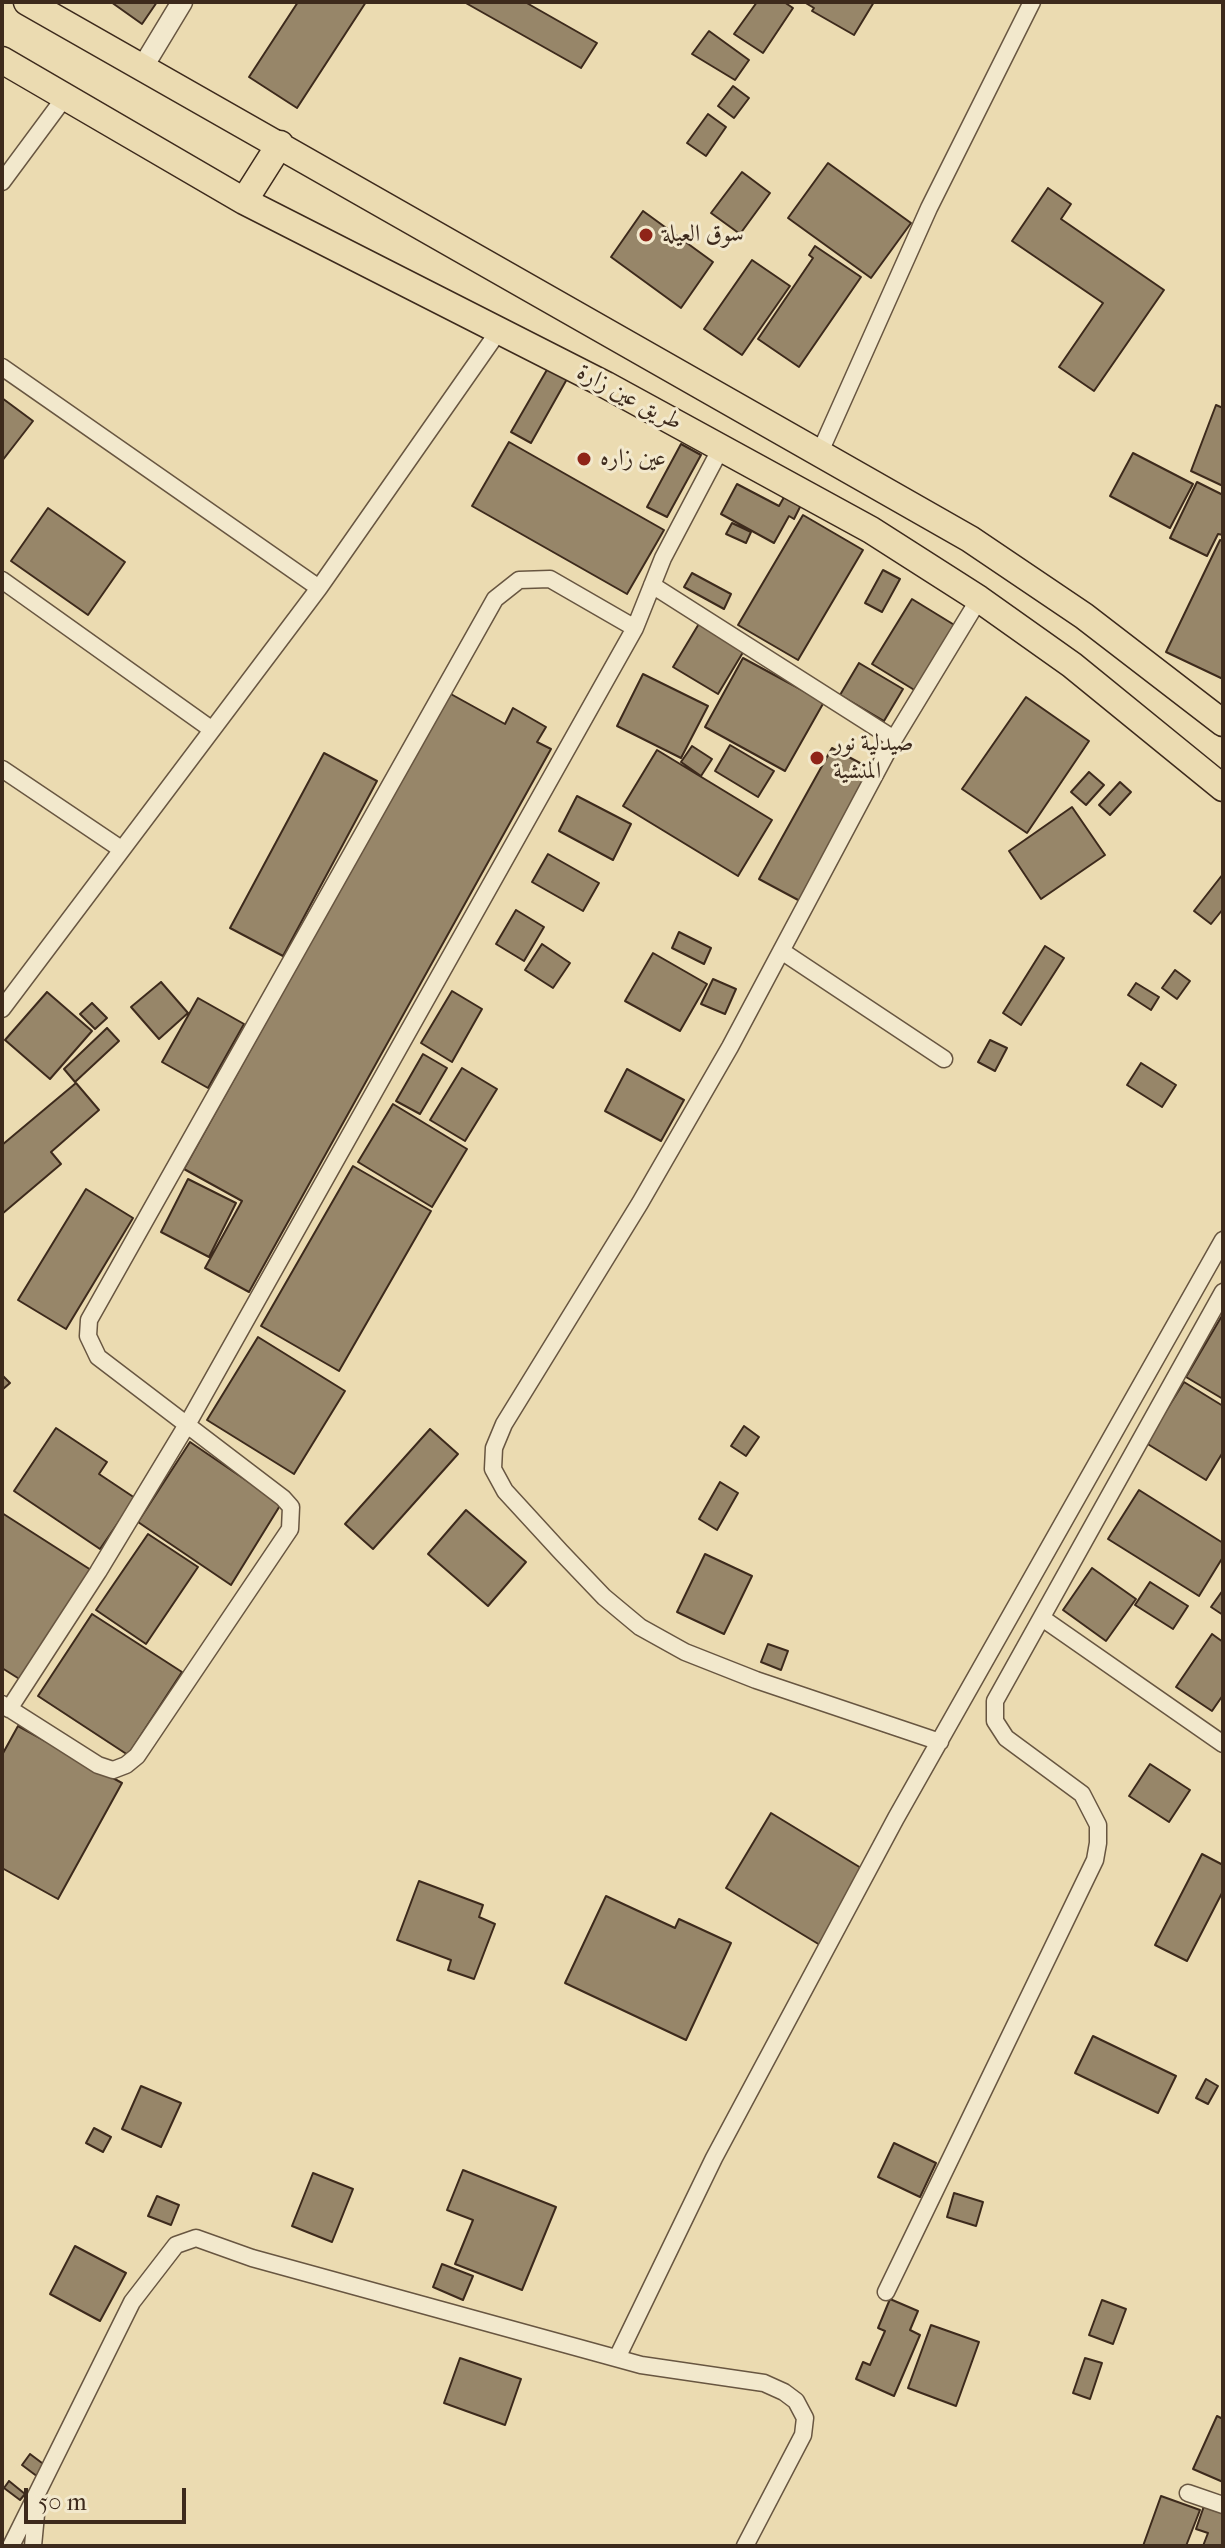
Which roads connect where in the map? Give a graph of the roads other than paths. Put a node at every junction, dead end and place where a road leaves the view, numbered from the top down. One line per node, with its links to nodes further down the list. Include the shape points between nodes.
1 (27, 2): 5 (main road, طريق عين زارة)
2 (182, 2): 5 (street)
3 (1032, 2): 13 (street, via 929,208)
4 (2, 60): 6 (main road, طريق عين زارة)
5 (144, 65): 7 (main road, طريق عين زارة)
6 (65, 97): 8 (street); 9 (main road, طريق عين زارة)
7 (280, 144): 9 (main road); 13 (main road, طريق عين زارة)
8 (2, 182)
9 (244, 201): 10 (main road, طريق عين زارة)
10 (498, 332): 12 (main road, طريق عين زارة); 16 (street)
11 (2, 367): 16 (street)
12 (721, 448): 15 (street); 17 (main road, طريق عين زارة, via 871,530)
13 (820, 452): 19 (main road, طريق عين زارة, via 1023,574)
14 (2, 580): 20 (street)
15 (652, 585): 18 (street); 21 (street)
16 (319, 588): 20 (street)
17 (979, 599): 21 (street); 23 (main road, طريق عين زارة, via 1117,699)
18 (635, 628): 30 (street); 30 (street, via 550,579 529,578 502,591 265,1002 87,1327 98,1357)
19 (1223, 723)
20 (211, 729): 24 (street)
21 (894, 739): 25 (street)
22 (2, 769): 24 (street)
23 (1223, 788)
24 (121, 849): 26 (street)
25 (783, 952): 27 (street); 33 (street, via 640,1203 504,1424 494,1448 493,1469 527,1516 640,1627 685,1652 756,1680)
26 (2, 1009)
27 (944, 1059)
28 (1223, 1240): 33 (street)
29 (1223, 1292): 31 (street)
30 (188, 1423): 32 (street, via 98,1572); 32 (street, via 283,1498 291,1507 290,1529 126,1765 113,1770 98,1765)
31 (1042, 1618): 34 (street); 35 (street, via 1000,1692 995,1721 1006,1738 1082,1794 1098,1825 1095,1860)
32 (5, 1707)
33 (940, 1742): 36 (street, via 714,2158)
34 (1223, 1744)
35 (886, 2292)
36 (617, 2358): 37 (street, via 196,2238 176,2245 132,2302); 42 (street, via 764,2383 796,2401 805,2418 803,2435)
37 (39, 2492): 40 (street); 41 (street)
38 (1188, 2493): 39 (street)
39 (1223, 2505)
40 (11, 2546)
41 (33, 2546)
42 (745, 2546)

